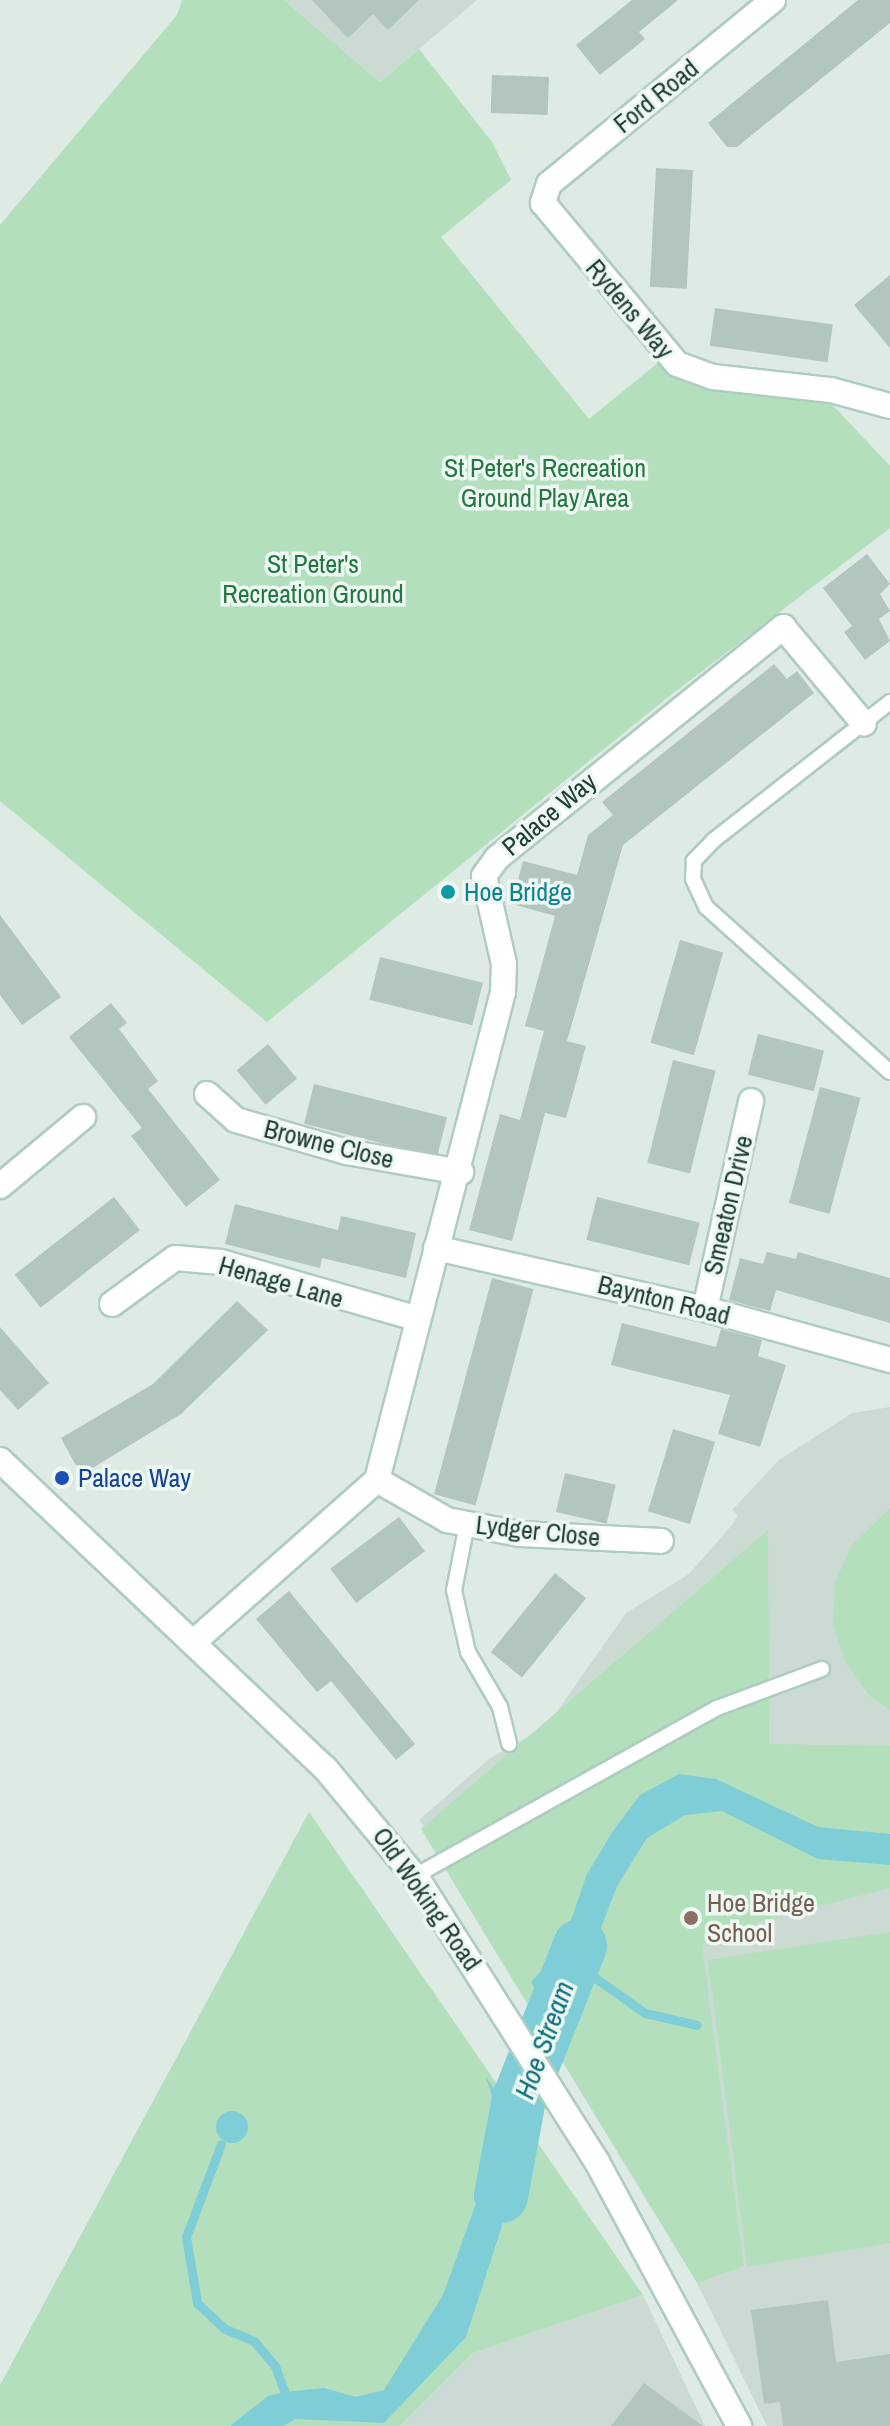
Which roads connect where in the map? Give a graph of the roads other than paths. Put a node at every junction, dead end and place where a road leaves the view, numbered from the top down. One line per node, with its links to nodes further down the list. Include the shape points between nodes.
1 (773, 0): 2 (street, Ford Road)
2 (542, 193): 3 (street, Rydens Way, via 551,214 677,364 713,377 831,390)
3 (890, 406)
4 (890, 702): 5 (lane)
5 (864, 724): 6 (lane, via 713,841 694,861 693,879 706,907); 10 (street, Palace Way, via 783,627 497,858 484,876 504,964 503,992)
6 (890, 1072)
7 (207, 1094): 10 (street, Browne Close, via 236,1120 347,1152)
8 (751, 1101): 14 (street, Smeaton Drive)
9 (83, 1117): 11 (street)
10 (461, 1172): 12 (street, Palace Way)
11 (0, 1186)
12 (436, 1248): 14 (street, Baynton Road); 15 (street, Palace Way)
13 (112, 1304): 15 (street, Henage Lane, via 175,1258 221,1262)
14 (705, 1309): 16 (street, Baynton Road)
15 (415, 1318): 18 (street, Palace Way)
16 (890, 1360)
17 (0, 1460): 21 (street, Old Woking Road)
18 (377, 1480): 19 (street, Lydger Close, via 447,1520); 21 (street)
19 (467, 1524): 20 (street, Lydger Close, via 520,1534); 23 (lane, via 454,1590 468,1652 500,1707)
20 (661, 1541)
21 (196, 1640): 24 (street, Old Woking Road, via 351,1796)
22 (822, 1669): 24 (lane, via 717,1708)
23 (509, 1744)
24 (415, 1876): 25 (street, Old Woking Road, via 597,2162)
25 (739, 2426)

